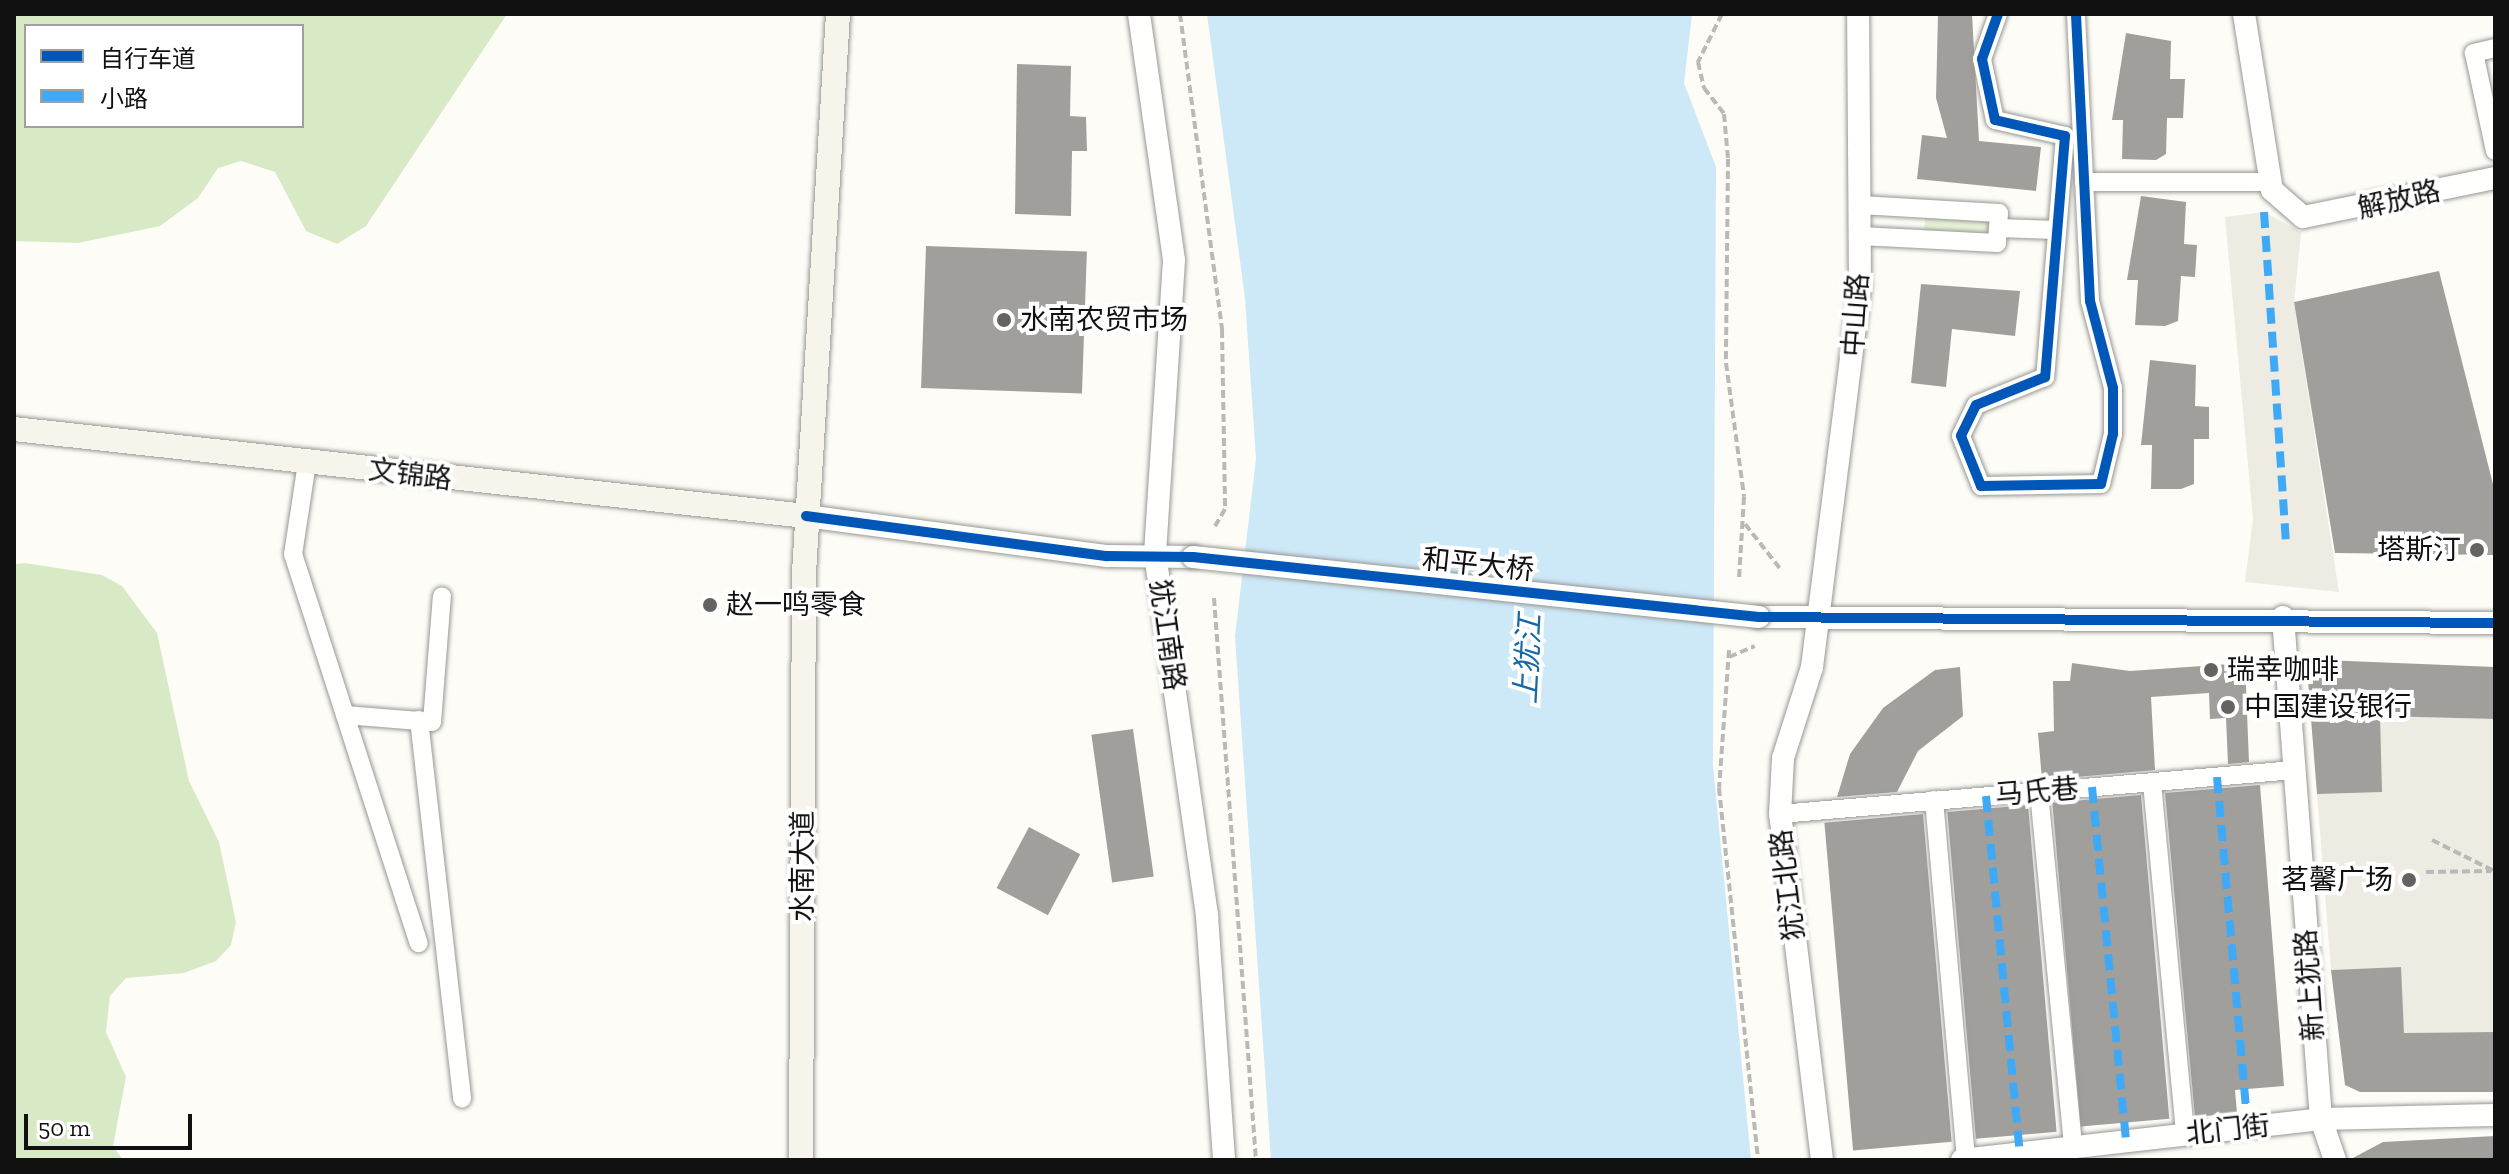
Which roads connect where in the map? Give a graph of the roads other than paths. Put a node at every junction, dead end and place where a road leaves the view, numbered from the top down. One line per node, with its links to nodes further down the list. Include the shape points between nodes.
1 (838, 14): 18 (main road, 水南大道)
2 (1139, 14): 19 (street, 犹江南路, via 1174,260)
3 (1858, 14): 12 (street, 中山路)
4 (1998, 14): 14 (street, via 1982,59 1995,120 2065,136)
5 (2076, 14): 10 (street)
6 (2244, 14): 11 (street)
7 (2495, 48): 8 (street, via 2474,53)
8 (2495, 151)
9 (2495, 178): 11 (street, 解放路, via 2303,217)
10 (2084, 182): 11 (street); 14 (street, via 2090,301 2113,388 2101,484 1981,486 1961,436 1976,405 2045,377)
11 (2270, 182)
12 (1860, 205): 13 (street, via 1999,213); 15 (street, 中山路)
13 (1998, 228): 14 (street); 15 (street, via 1997,243)
14 (2056, 230)
15 (1860, 236): 21 (street, 中山路, via 1842,469)
16 (14, 429): 17 (main road, 文锦路)
17 (307, 463): 18 (main road, 文锦路); 24 (street, via 293,554)
18 (806, 516): 19 (street, 和平大桥, via 1107,556); 37 (main road, 水南大道)
19 (1155, 554): 21 (street, 和平大桥, bridge, via 1759,617); 38 (street, 犹江南路, via 1207,916)
20 (442, 596): 25 (street, via 432,722)
21 (1817, 613): 22 (street, 和平大桥); 30 (street, 犹江北路, via 1812,667 1783,758)
22 (2283, 617): 23 (street, 和平大桥); 26 (street, 新上犹路)
23 (2495, 623)
24 (345, 715): 25 (street); 31 (street)
25 (419, 720): 32 (street)
26 (2294, 770): 27 (street, 马氏巷); 34 (street, 新上犹路)
27 (2152, 783): 28 (street, 马氏巷); 35 (street)
28 (2039, 792): 29 (street, 马氏巷); 36 (street)
29 (1934, 800): 30 (street, 马氏巷); 40 (street)
30 (1780, 814): 39 (street, 犹江北路)
31 (419, 943)
32 (462, 1099)
33 (2495, 1115): 34 (street, 北门街)
34 (2321, 1119): 35 (street, 北门街); 41 (street, 新上犹路)
35 (2185, 1135): 36 (street, 北门街)
36 (2073, 1147): 40 (street, 北门街)
37 (801, 1160)
38 (1224, 1160)
39 (1822, 1160)
40 (1964, 1160)
41 (2335, 1160)

